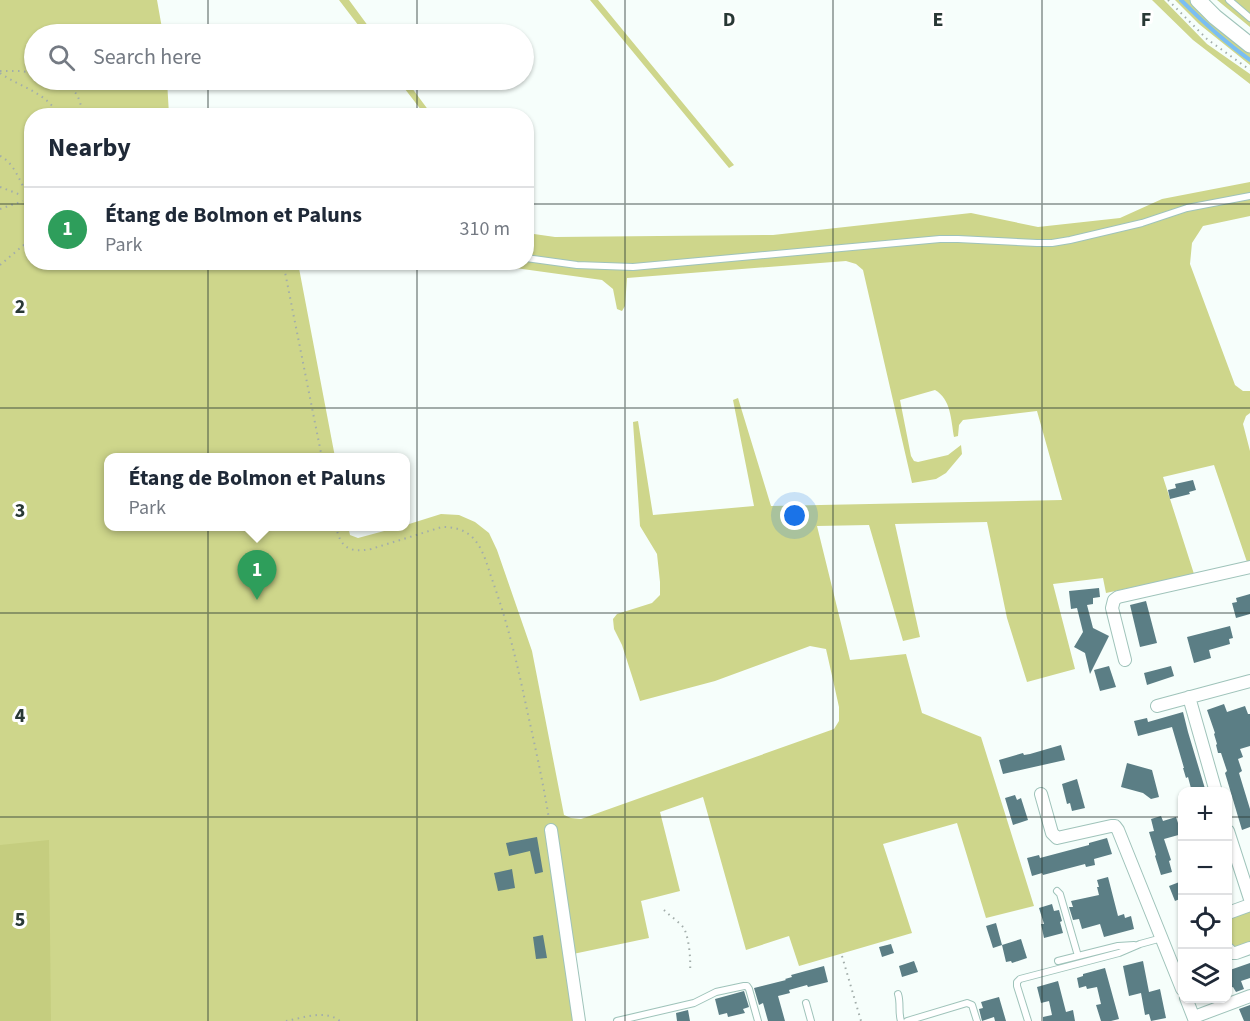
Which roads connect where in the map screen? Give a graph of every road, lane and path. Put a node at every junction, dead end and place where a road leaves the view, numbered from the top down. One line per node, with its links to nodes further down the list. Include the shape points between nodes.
1 (1168, 0): 6 (path, via 1207,39)
2 (1198, 0): 5 (street)
3 (1229, 0): 4 (lane)
4 (1250, 18)
5 (1250, 45)
6 (1250, 70)
7 (24, 71): 8 (path)
8 (0, 72): 9 (path)
9 (24, 85)
10 (33, 90): 12 (path)
11 (73, 90): 13 (path)
12 (55, 108)
13 (82, 108)
14 (0, 156): 16 (path)
15 (0, 187): 17 (path)
16 (24, 188)
17 (24, 196)
18 (1250, 196): 22 (lane, via 1052,243 940,239 633,267)
19 (24, 200): 20 (path)
20 (0, 209)
21 (24, 245): 23 (path)
22 (534, 259)
23 (0, 265)
24 (285, 270): 25 (path)
25 (321, 453)
26 (337, 531): 34 (path, via 343,544 361,551 442,527 462,530 478,544 515,655)
27 (1250, 567): 28 (street, via 1118,597 1112,608)
28 (1125, 660)
29 (1250, 681): 30 (street)
30 (1189, 697): 31 (street); 32 (street)
31 (1157, 706)
32 (1215, 787)
33 (1041, 794): 41 (street, via 1057,838 1115,826)
34 (551, 830): 57 (street)
35 (1230, 841): 37 (street)
36 (1060, 892): 46 (lane)
37 (1250, 899)
38 (1250, 904): 40 (street)
39 (664, 910): 48 (path, via 683,927 691,958)
40 (1232, 911)
41 (1162, 938): 42 (lane); 49 (street)
42 (1140, 944): 46 (lane); 65 (lane, via 1017,982)
43 (1250, 948): 44 (street)
44 (1232, 953)
45 (842, 956): 61 (path)
46 (1078, 956): 47 (lane)
47 (1058, 961)
48 (690, 971)
49 (1178, 979)
50 (898, 994): 62 (lane)
51 (1250, 996): 54 (street)
52 (806, 1003): 60 (lane)
53 (1188, 1003): 54 (street)
54 (1195, 1019)
55 (286, 1021): 56 (path, via 328,1014)
56 (340, 1021)
57 (579, 1021)
58 (617, 1021): 59 (lane, via 694,1003 716,992 744,986 749,989)
59 (758, 1021)
60 (812, 1021)
61 (861, 1021)
62 (901, 1021)
63 (907, 1021): 64 (lane, via 967,1003 972,1005)
64 (977, 1021)
65 (1028, 1021)

